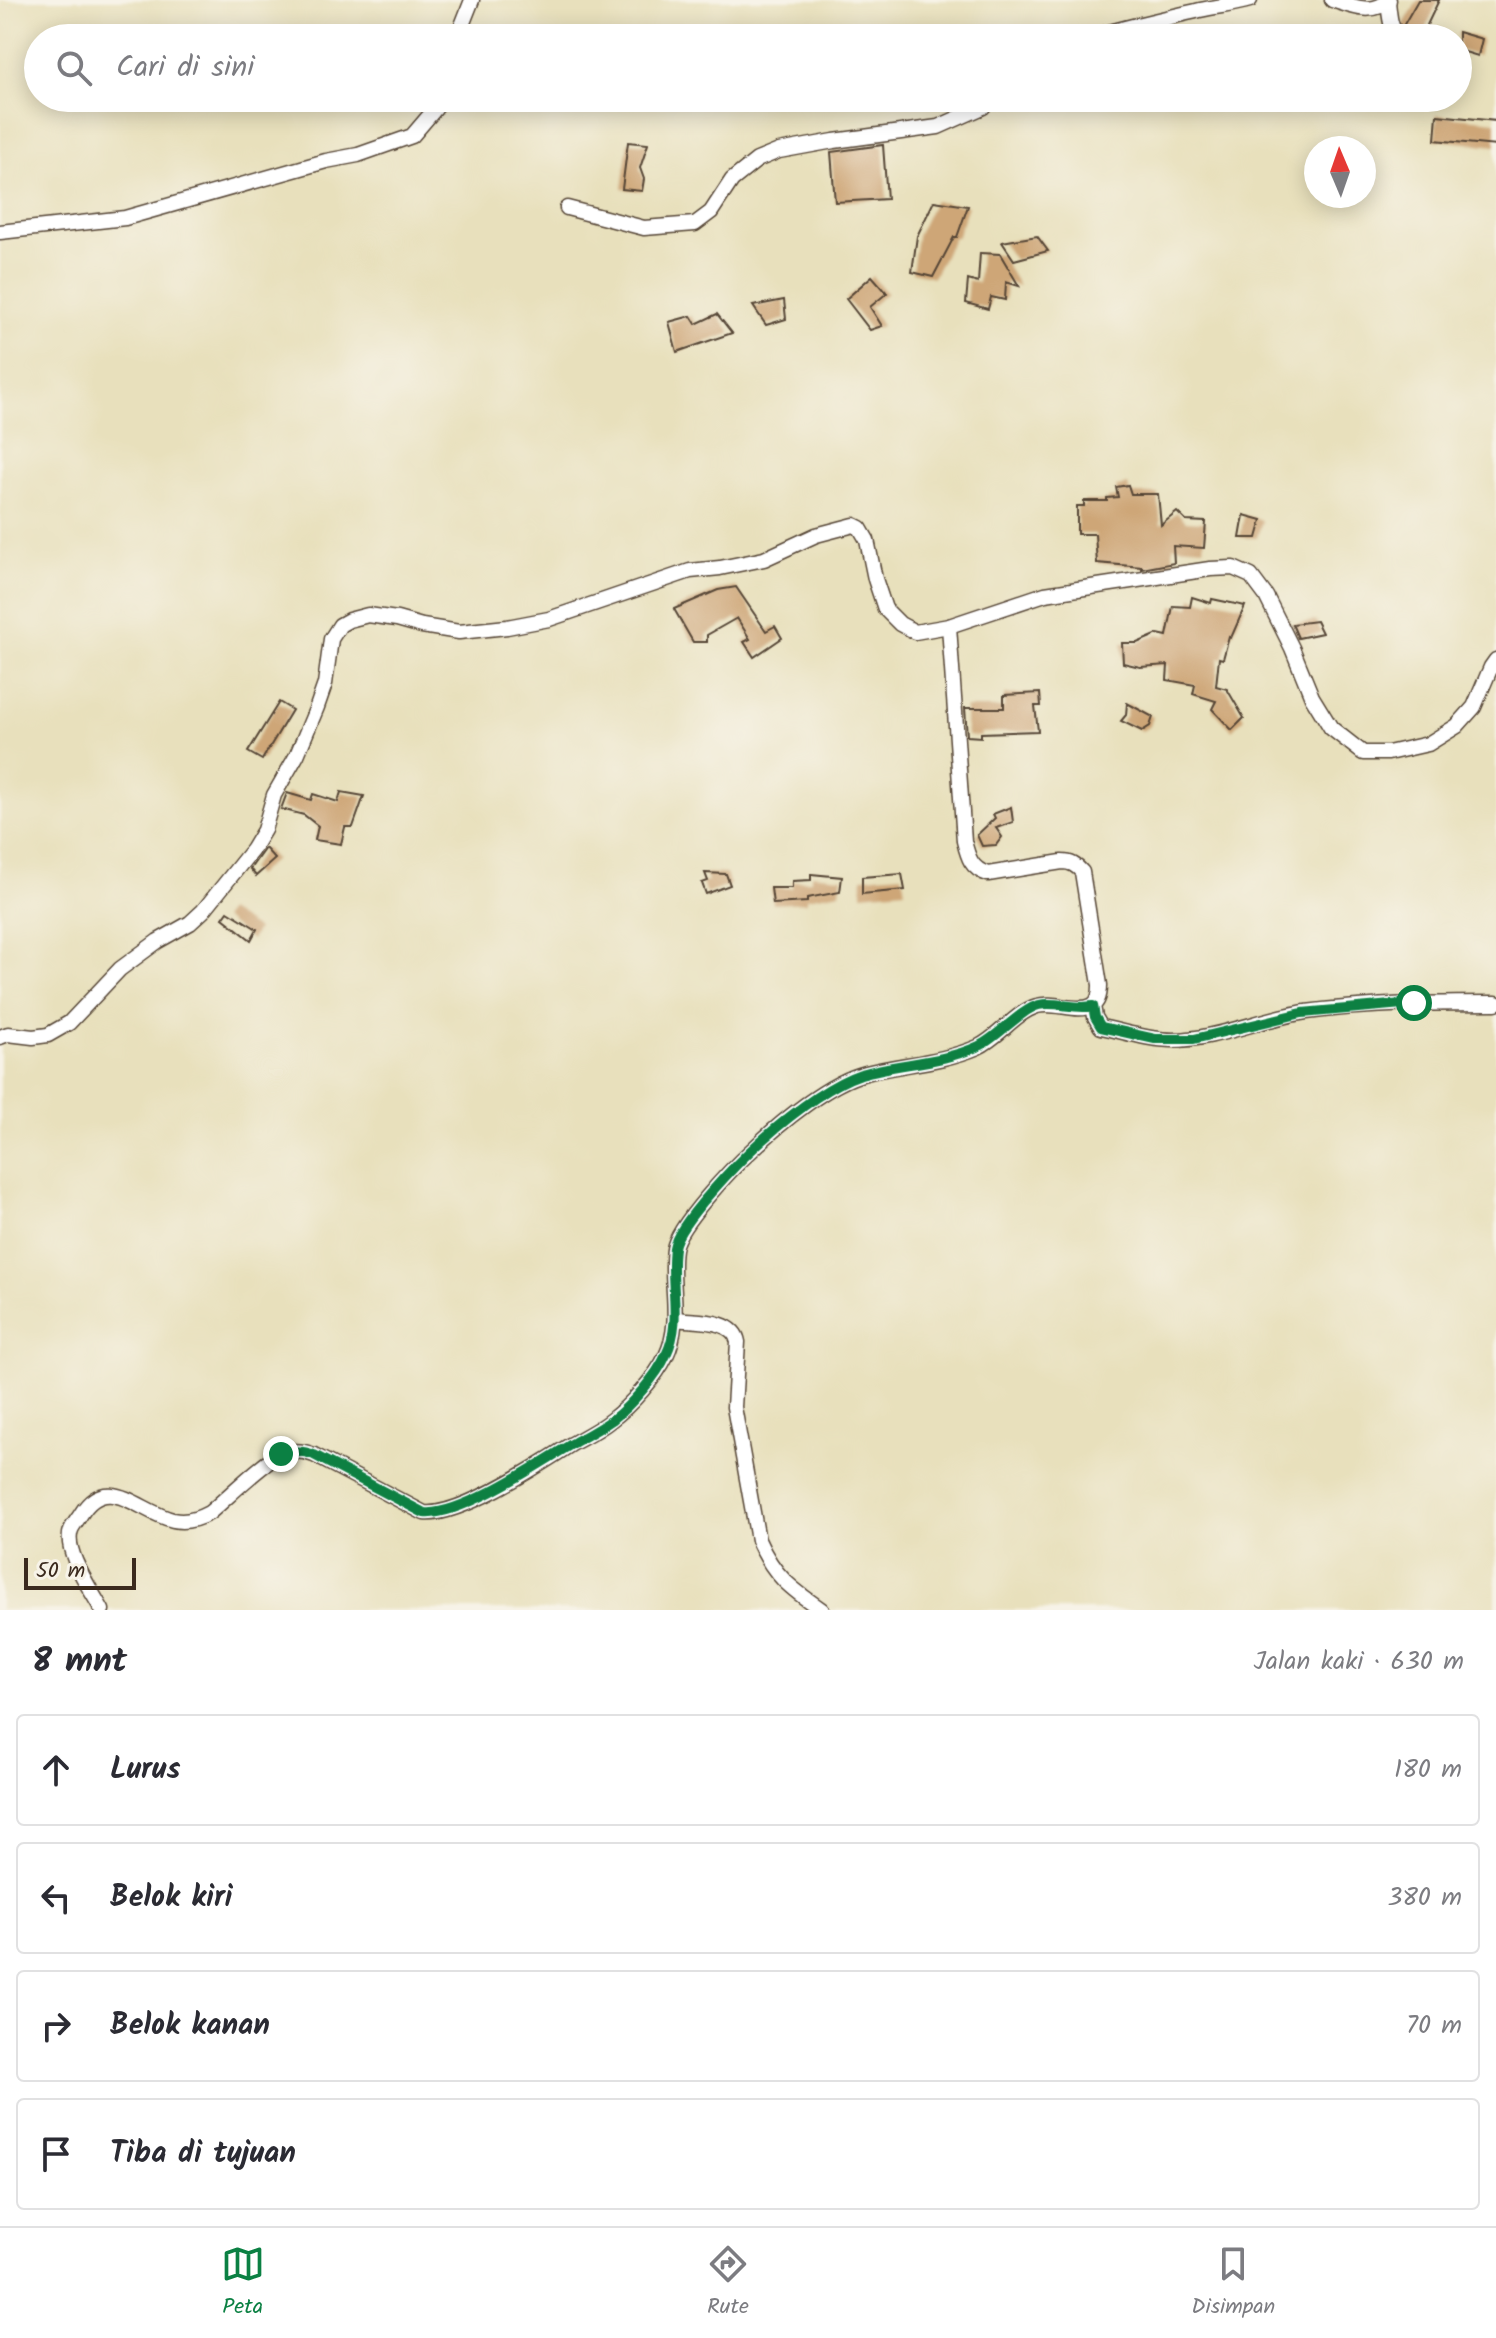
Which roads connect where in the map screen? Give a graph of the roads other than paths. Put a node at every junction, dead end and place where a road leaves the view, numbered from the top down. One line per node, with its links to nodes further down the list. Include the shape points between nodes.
1 (472, 0): 5 (street)
2 (1250, 0): 6 (street)
3 (1332, 0): 4 (street, via 1359,9)
4 (1388, 1): 7 (street)
5 (463, 24)
6 (1138, 24)
7 (1391, 24)
8 (432, 112): 11 (street, via 412,136 358,155 125,218)
9 (972, 112): 10 (street, via 938,127 779,151 732,180 711,212 695,224 644,228)
10 (567, 208)
11 (0, 232)
12 (949, 626): 13 (street, via 1045,594 1210,569 1243,571 1266,596 1331,728 1363,753 1428,744 1457,726 1474,707); 15 (street, via 967,855 978,871 988,874 1062,862 1082,872 1100,985); 16 (street, via 915,632 885,609 867,540 854,525 816,535 764,559 690,571 549,619 507,627 459,632 368,615 349,620 331,639 317,707 274,795 264,830 203,911 120,969 69,1023 48,1035)
13 (1496, 660)
14 (1496, 1003): 15 (street, via 1320,1010 1174,1040 1101,1027)
15 (1093, 1006): 17 (street, via 1039,1005 981,1046 864,1074 828,1089 764,1139 682,1228 674,1246)
16 (0, 1037)
17 (676, 1319): 18 (street, via 667,1355 612,1420 516,1479 447,1510 424,1513 305,1451 273,1459 209,1513 186,1521 166,1518 116,1495 96,1496 70,1531 69,1542); 19 (street, via 719,1325 737,1334 734,1407 758,1540 789,1587)
18 (102, 1610)
19 (822, 1610)

